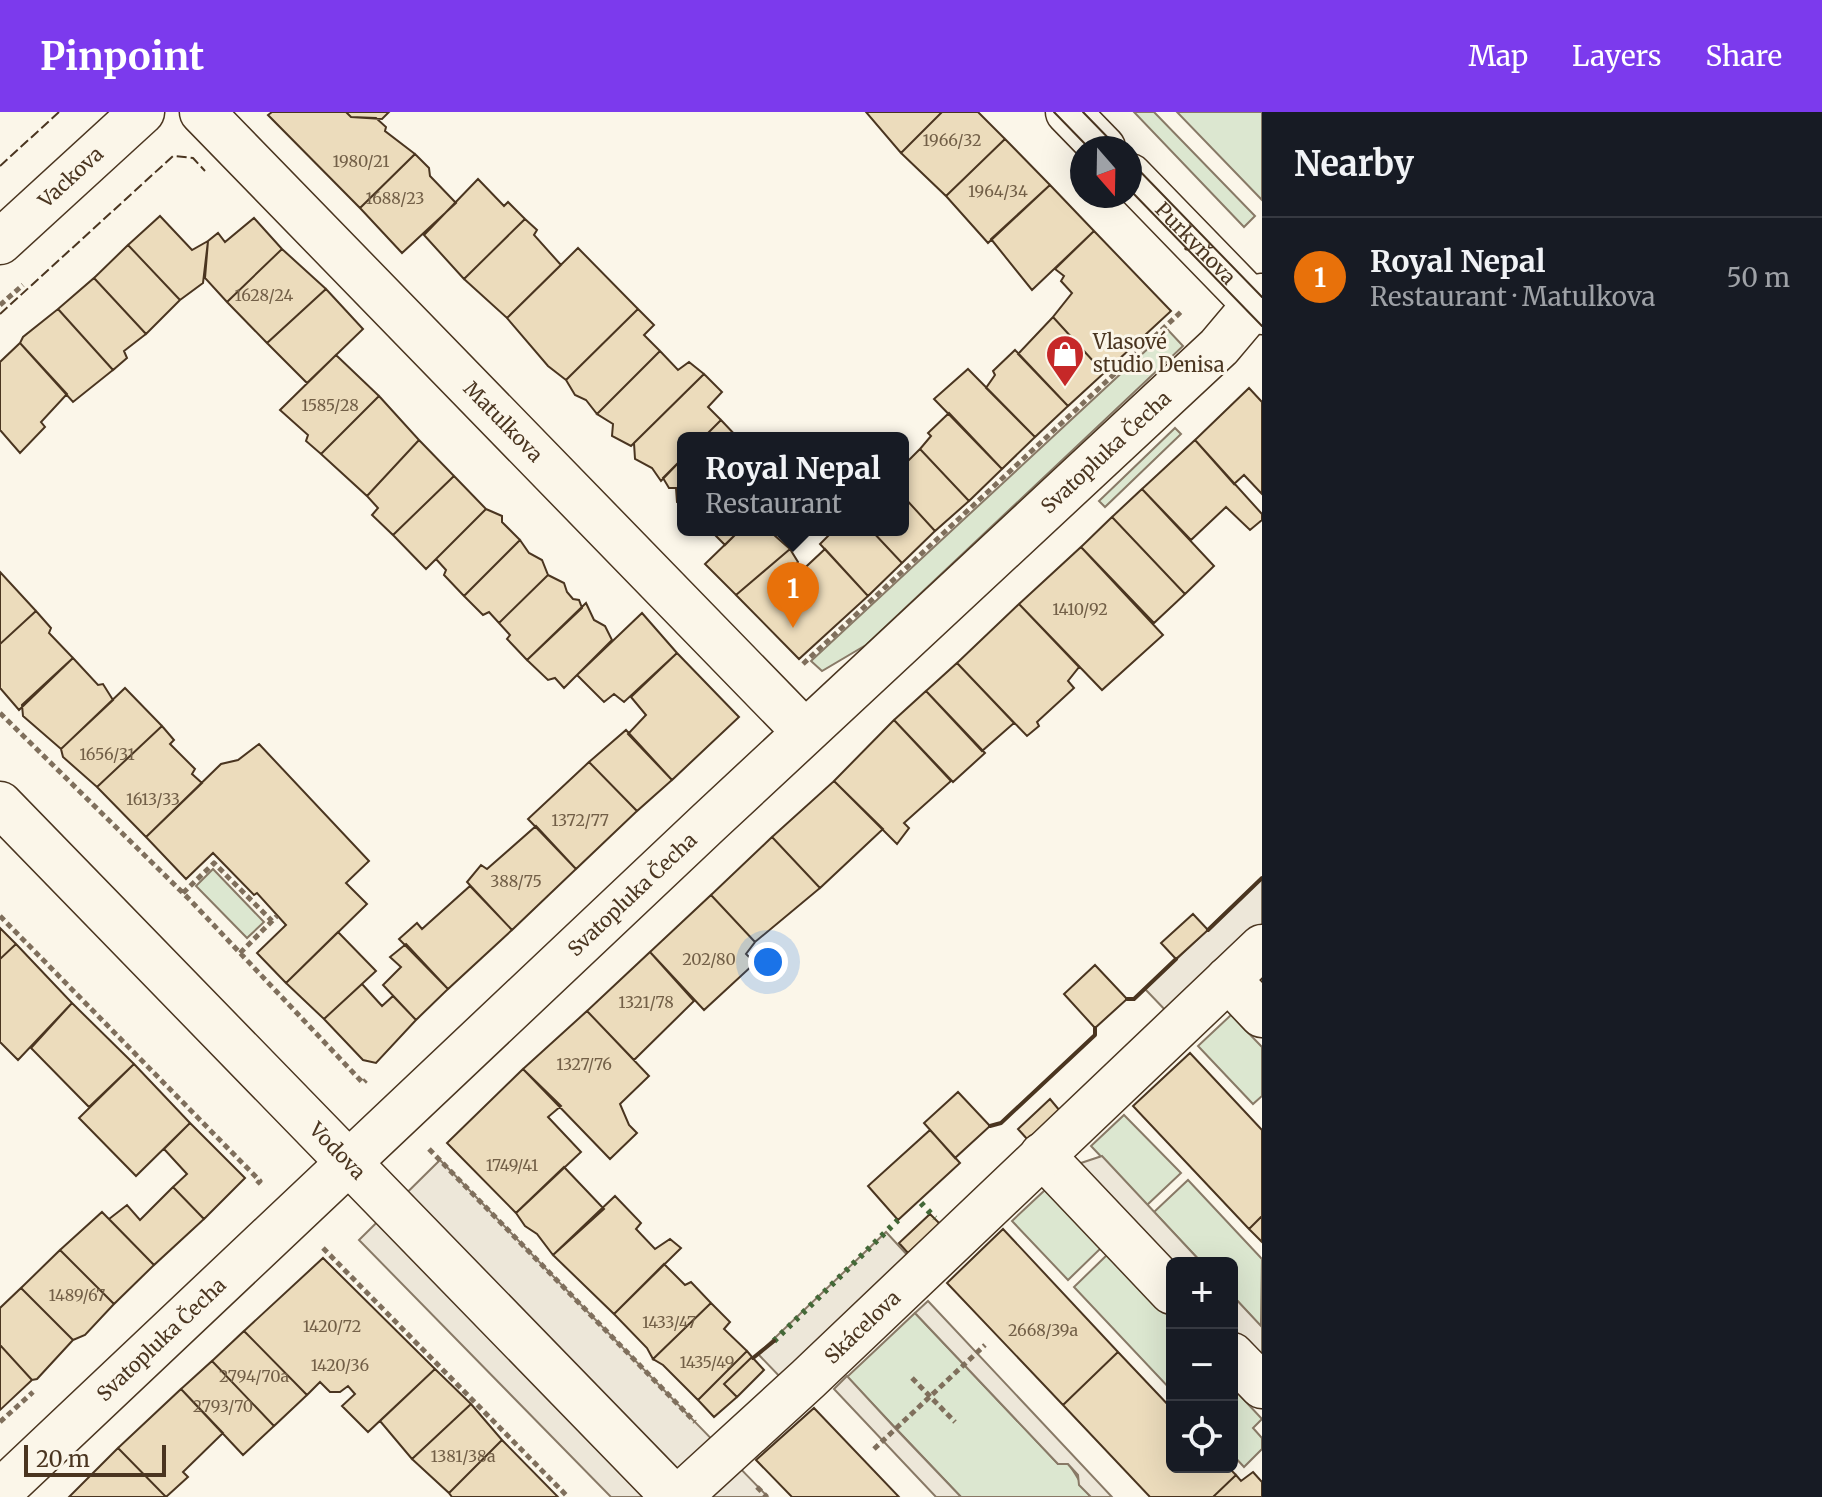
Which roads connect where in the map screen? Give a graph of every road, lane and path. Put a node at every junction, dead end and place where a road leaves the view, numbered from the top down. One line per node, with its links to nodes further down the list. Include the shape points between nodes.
1 (142, 112): 6 (street, Vackova)
2 (202, 112): 13 (street, Matulkova)
3 (1068, 112): 4 (street)
4 (1091, 136)
5 (1142, 188): 8 (street, Purkyňova)
6 (0, 242)
7 (34, 275): 9 (path)
8 (1260, 304): 13 (street, Svatopluka Čecha)
9 (0, 305)
10 (1183, 310): 11 (path)
11 (795, 672)
12 (0, 713): 15 (path)
13 (805, 732): 24 (street, Svatopluka Čecha)
14 (0, 804): 24 (street, Vodova)
15 (183, 893): 18 (path); 18 (path, via 214,863 275,918)
16 (0, 916): 25 (path)
17 (1262, 947): 19 (street, Skácelova)
18 (240, 953): 21 (path, via 363,1083)
19 (1228, 979): 20 (street); 23 (street, Skácelova)
20 (1262, 1015)
21 (374, 1073)
22 (428, 1150): 34 (path)
23 (1042, 1155): 27 (street); 38 (street, Skácelova)
24 (350, 1161): 36 (street, Svatopluka Čecha); 38 (street, Vodova)
25 (260, 1181)
26 (324, 1247): 37 (path)
27 (1166, 1286)
28 (985, 1345): 32 (path)
29 (1238, 1361): 31 (street)
30 (912, 1378): 32 (path)
31 (1262, 1386)
32 (931, 1397): 33 (path); 35 (path)
33 (955, 1422)
34 (700, 1428)
35 (874, 1449)
36 (0, 1492)
37 (568, 1497)
38 (677, 1497)

